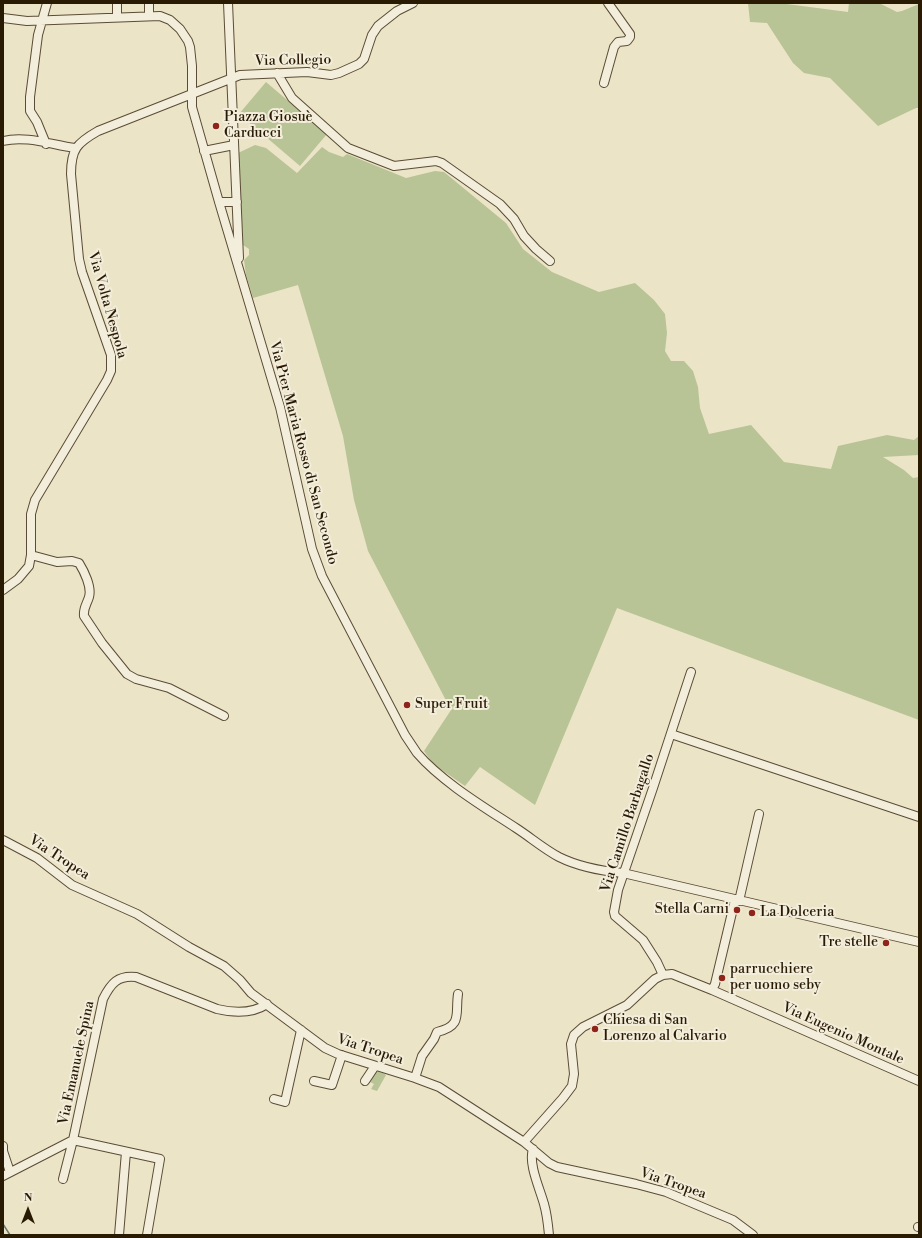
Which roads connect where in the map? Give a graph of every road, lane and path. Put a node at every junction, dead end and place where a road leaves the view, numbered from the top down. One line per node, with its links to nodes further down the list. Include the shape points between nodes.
1 (47, 3): 10 (street)
2 (117, 3): 9 (street)
3 (148, 3): 7 (street)
4 (228, 3): 12 (street)
5 (413, 3): 11 (street, Via Collegio, via 397,11 378,26 372,35 364,59 359,64 331,75 307,72)
6 (608, 3): 13 (street, via 630,37 618,42 614,47)
7 (149, 16): 9 (street, Via Pier Maria Rosso di San Secondo); 14 (street, Via Pier Maria Rosso di San Secondo, via 160,16 170,20 188,41 192,55)
8 (3, 18): 10 (street, Via Pier Maria Rosso di San Secondo)
9 (117, 18): 10 (street, Via Pier Maria Rosso di San Secondo)
10 (43, 20): 16 (street, via 38,35 30,88 30,111)
11 (277, 74): 12 (street, Via Collegio); 23 (street, via 292,98 348,148 394,166 436,161 442,163 500,204 514,219 524,236)
12 (232, 77): 14 (street, Via Collegio); 17 (street)
13 (604, 83)
14 (192, 94): 18 (street, via 98,131); 19 (street, Via Pier Maria Rosso di San Secondo, via 192,107)
15 (3, 141): 16 (street, via 15,139)
16 (47, 144): 18 (street); 20 (street)
17 (234, 145): 19 (street); 22 (street)
18 (75, 148): 20 (street, Via Volta Nespola)
19 (204, 151): 21 (street, Via Pier Maria Rosso di San Secondo)
20 (72, 157): 25 (street, Via Volta Nespola, via 71,174 79,259 112,363 107,380 35,500 31,514)
21 (219, 202): 22 (street); 24 (street, Via Pier Maria Rosso di San Secondo)
22 (237, 202): 24 (street, via 239,254)
23 (550, 260)
24 (245, 290): 33 (street, Via Pier Maria Rosso di San Secondo, via 280,407 312,549 322,576 405,735 430,766 451,783 559,857 590,868)
25 (31, 555): 26 (street, Via Volta Nespola, via 29,566 24,573); 28 (street, via 57,562 79,563 90,591 84,616 102,644 127,674 169,688)
26 (3, 590)
27 (691, 672): 29 (street, Via Camillo Barbagallo)
28 (224, 716)
29 (671, 734): 31 (street); 33 (street, Via Camillo Barbagallo)
30 (759, 814): 34 (street)
31 (919, 817)
32 (3, 840): 39 (street, Via Tropea, via 37,858 72,885 137,914 224,966 251,993)
33 (624, 874): 34 (street, Via Pier Maria Rosso di San Secondo); 36 (street, Via Camillo Barbagallo, via 618,890 615,916 643,940)
34 (737, 900): 35 (street, Via Pier Maria Rosso di San Secondo); 37 (street)
35 (919, 941)
36 (662, 973): 37 (street, Via Eugenio Montale, via 672,971); 49 (street, via 656,974 627,1005 583,1027 574,1035 571,1044 574,1074 572,1086)
37 (712, 990): 44 (street, Via Eugenio Montale)
38 (458, 994): 43 (street, via 457,1019 449,1028 437,1032 422,1056)
39 (267, 1004): 40 (street, Via Tropea); 48 (street, Via Emanuele Spina, via 243,1012 228,1011 136,977 124,976 118,979 103,999)
40 (300, 1030): 41 (street, Via Tropea, via 325,1048); 47 (street, via 285,1102)
41 (342, 1055): 42 (street, Via Tropea); 45 (street, via 332,1085)
42 (375, 1066): 43 (street, Via Tropea); 46 (street)
43 (415, 1078): 49 (street, Via Tropea, via 439,1087)
44 (919, 1081)
45 (314, 1082)
46 (365, 1082)
47 (274, 1098)
48 (73, 1140): 52 (street); 53 (street, Via Emanuele Spina); 54 (street)
49 (524, 1142): 51 (street, Via Tropea)
50 (3, 1146): 53 (street)
51 (533, 1149): 57 (street, via 532,1165 544,1205); 58 (street, Via Tropea, via 549,1163 563,1169 666,1192 732,1220)
52 (126, 1152): 55 (street); 56 (street, via 160,1159)
53 (7, 1174)
54 (64, 1179)
55 (119, 1235)
56 (147, 1235)
57 (549, 1235)
58 (753, 1235)

